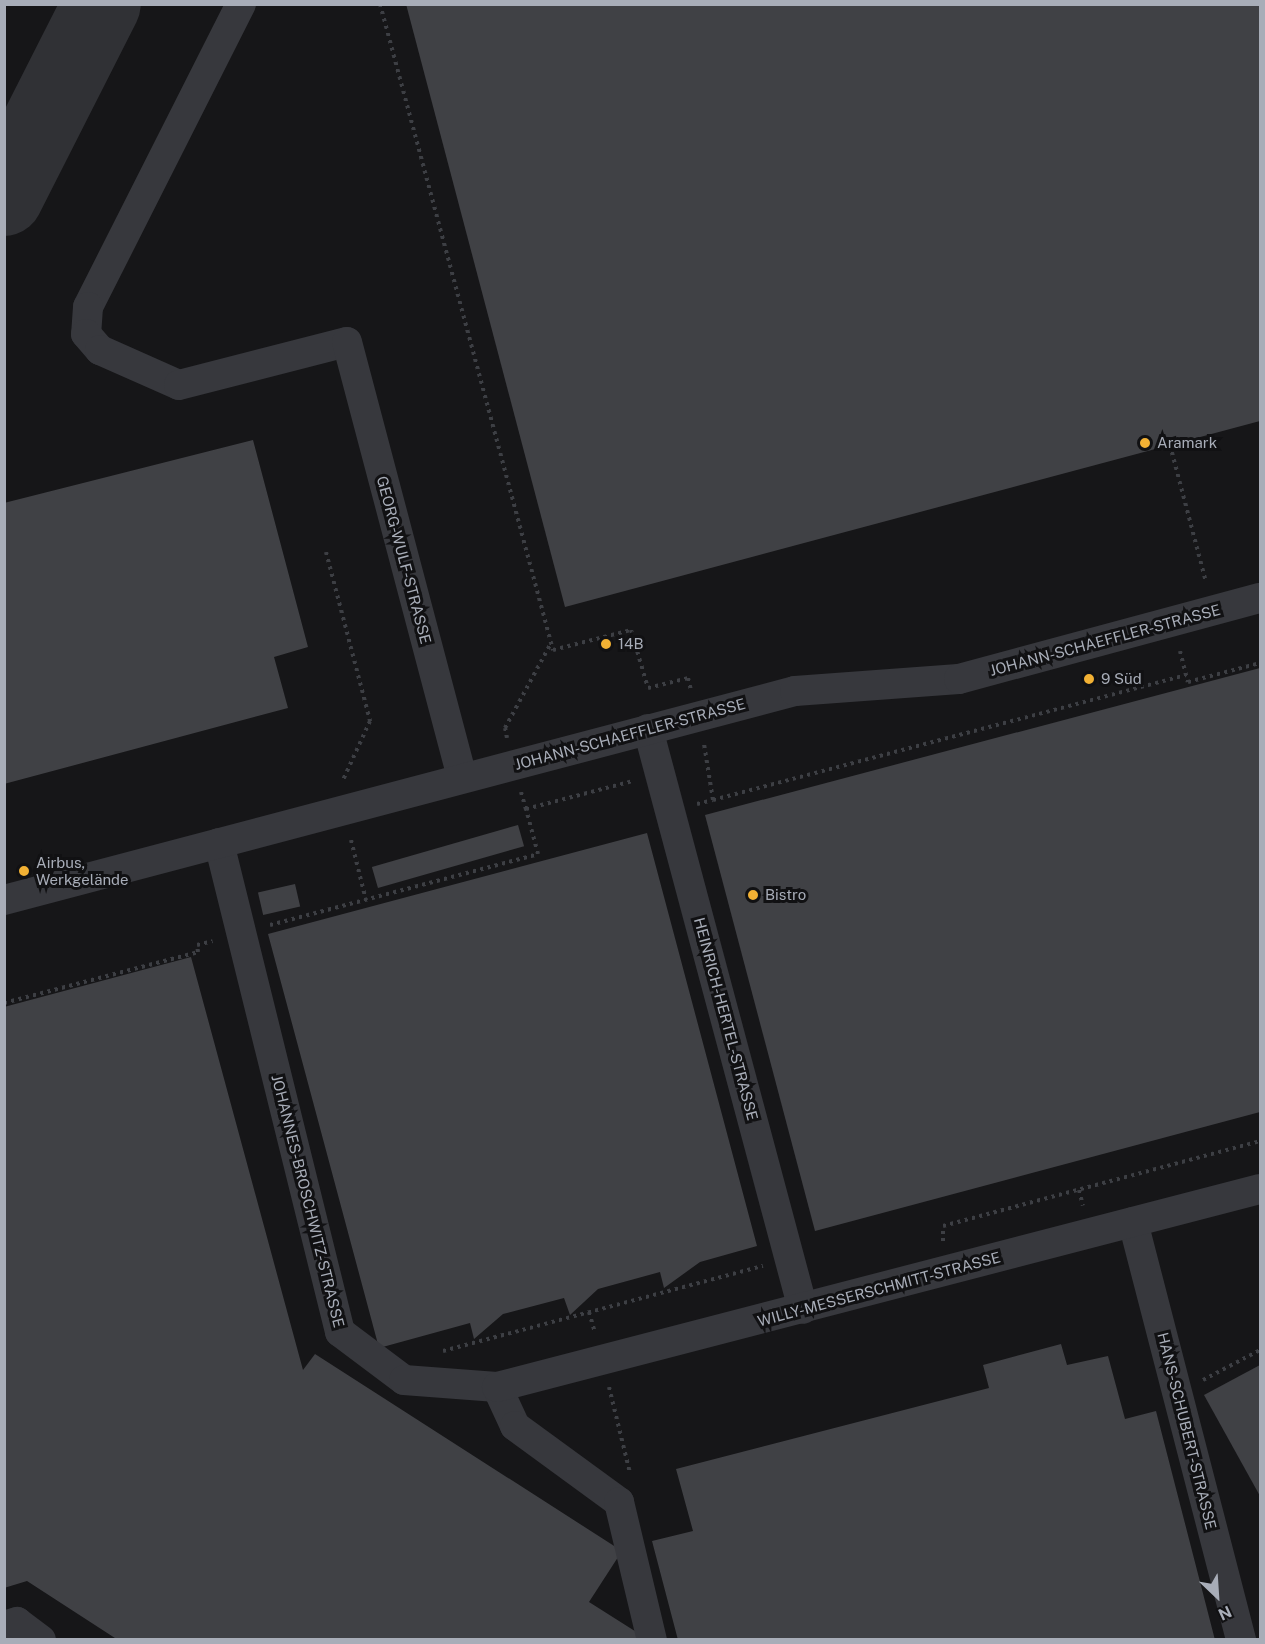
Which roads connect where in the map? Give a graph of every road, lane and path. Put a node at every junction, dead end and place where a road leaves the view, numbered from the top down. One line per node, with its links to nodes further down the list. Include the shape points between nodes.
1 (241, 4): 15 (street, GEORG-WULF-STRASSE, via 88,307 86,333 100,350 179,385 347,342)
2 (380, 4): 7 (path)
3 (1170, 445): 5 (path)
4 (326, 552): 18 (path, via 370,721)
5 (1209, 595)
6 (1260, 598): 12 (street, JOHANN-SCHAEFFLER-STRASSE, via 959,679 795,691)
7 (551, 643): 11 (path, via 553,650 631,630 648,688 688,678); 14 (path, via 505,728)
8 (1183, 643): 10 (path)
9 (1260, 663): 10 (path, via 1188,682)
10 (1186, 675): 19 (path)
11 (694, 702)
12 (648, 729): 15 (street, JOHANN-SCHAEFFLER-STRASSE); 33 (street, HEINRICH-HERTEL-STRASSE)
13 (704, 741): 19 (path)
14 (511, 750)
15 (462, 778): 23 (street, JOHANN-SCHAEFFLER-STRASSE)
16 (520, 787): 21 (path)
17 (641, 789): 21 (path, via 639,779)
18 (338, 792)
19 (714, 800): 20 (path)
20 (692, 806)
21 (526, 809): 25 (path, via 538,855)
22 (349, 833): 25 (path)
23 (219, 843): 24 (street, JOHANN-SCHAEFFLER-STRASSE); 26 (street, JOHANNES-BROSCHWITZ-STRASSE)
24 (4, 900)
25 (366, 900): 26 (path)
26 (241, 933): 27 (path, via 197,945 198,952); 37 (street, JOHANNES-BROSCHWITZ-STRASSE, via 340,1332 404,1380)
27 (4, 1003)
28 (1260, 1141): 31 (path, via 943,1226)
29 (1260, 1189): 30 (street, WILLY-MESSERSCHMITT-STRASSE)
30 (1133, 1222): 33 (street, WILLY-MESSERSCHMITT-STRASSE); 41 (street, HANS-SCHUBERT-STRASSE)
31 (939, 1249)
32 (773, 1264): 35 (path)
33 (803, 1309): 37 (street, WILLY-MESSERSCHMITT-STRASSE)
34 (1260, 1350): 36 (path)
35 (431, 1355)
36 (1199, 1381)
37 (497, 1387): 40 (street, via 515,1426 619,1502)
38 (4, 1626): 39 (street, via 17,1622)
39 (41, 1640)
40 (652, 1640)
41 (1241, 1640)

